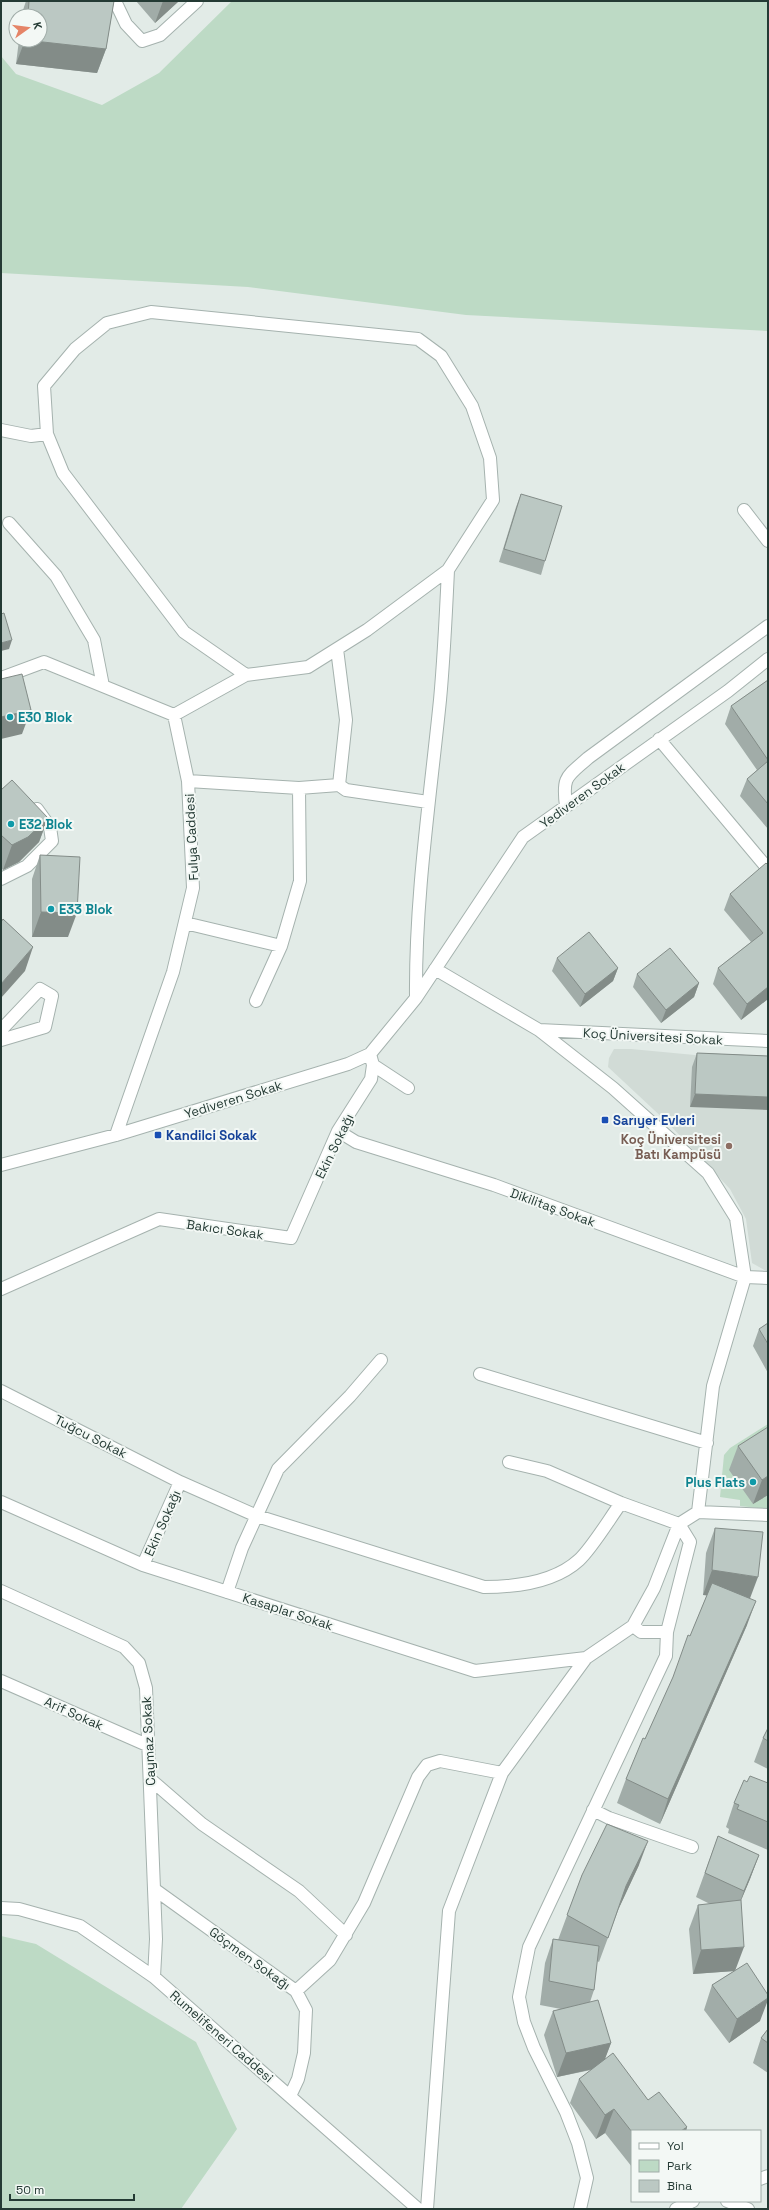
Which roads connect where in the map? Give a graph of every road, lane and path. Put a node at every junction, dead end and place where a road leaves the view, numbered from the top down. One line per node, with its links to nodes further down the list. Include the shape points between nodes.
1 (115, 1): 2 (street, via 126,24 142,41 160,35)
2 (197, 1)
3 (1, 430): 4 (street, via 31,436)
4 (47, 434): 8 (street, via 44,386 75,349 107,323 114,321 151,312 418,339 441,356 472,406 490,458 493,500); 12 (street, via 63,473 184,632)
5 (744, 510): 7 (street)
6 (9, 523): 14 (street, via 56,576 94,640)
7 (768, 541)
8 (448, 570): 10 (street); 21 (street, via 440,698)
9 (768, 626): 22 (street, via 569,775 563,786)
10 (337, 649): 12 (street, via 308,667); 18 (street, via 346,720)
11 (768, 659): 16 (street, Yediveren Sokak, via 728,691)
12 (246, 675): 15 (street)
13 (1, 678): 14 (street, via 44,662)
14 (104, 686): 15 (street)
15 (174, 715): 17 (street, Fulya Caddesi)
16 (659, 739): 22 (street, Yediveren Sokak); 23 (street)
17 (188, 781): 19 (street); 25 (street, Fulya Caddesi, via 193,888)
18 (339, 785): 19 (street); 21 (street, via 346,790)
19 (299, 788): 26 (street, via 300,881)
20 (30, 799): 24 (street, via 50,827 52,841 27,866)
21 (428, 802): 28 (street, via 416,952)
22 (566, 806): 27 (street, Yediveren Sokak, via 523,837)
23 (768, 869)
24 (1, 879)
25 (185, 923): 26 (street); 37 (street, Fulya Caddesi, via 172,972)
26 (281, 946): 29 (street)
27 (435, 969): 28 (street, Yediveren Sokak); 31 (street)
28 (416, 998): 34 (street, Yediveren Sokak)
29 (256, 1002)
30 (1, 1030): 32 (street, via 40,989 52,996 44,1027)
31 (539, 1030): 33 (street, Koç Üniversitesi Sokak); 40 (street, via 613,1088 708,1173 736,1218)
32 (1, 1040)
33 (768, 1041)
34 (372, 1060): 35 (street); 36 (street, Ekin Sokağı, via 371,1079); 37 (street, Yediveren Sokak, via 348,1064)
35 (408, 1088)
36 (338, 1131): 39 (street, Ekin Sokağı); 40 (street, Dikilitaş Sokak, via 356,1142 494,1185)
37 (116, 1135): 38 (street, Yediveren Sokak)
38 (1, 1165)
39 (291, 1238): 42 (street, Bakıcı Sokak, via 159,1219)
40 (744, 1277): 41 (street, Dikilitaş Sokak); 46 (street, via 713,1386)
41 (768, 1278)
42 (1, 1289)
43 (381, 1360): 53 (street, via 350,1396 278,1469)
44 (480, 1374): 46 (street)
45 (1, 1391): 48 (street, Tuğcu Sokak)
46 (707, 1443): 51 (street)
47 (509, 1462): 50 (street, via 547,1471)
48 (180, 1482): 53 (street, Tuğcu Sokak); 55 (street, Ekin Sokağı)
49 (1, 1502): 55 (street, Kasaplar Sokak)
50 (621, 1503): 53 (street, Tuğcu Sokak, via 579,1560 557,1574 516,1586 484,1587); 54 (street)
51 (698, 1512): 52 (street); 54 (street)
52 (768, 1515)
53 (257, 1516): 57 (street, via 242,1548)
54 (679, 1524): 58 (street, via 654,1588); 59 (street, via 690,1542)
55 (143, 1565): 57 (street, Kasaplar Sokak)
56 (1, 1591): 62 (street, Caymaz Sokak, via 124,1646 139,1662 146,1688)
57 (227, 1592): 60 (street, Kasaplar Sokak, via 474,1671)
58 (633, 1626): 59 (street, via 641,1632); 60 (street)
59 (667, 1632): 65 (street, via 666,1656)
60 (586, 1658): 63 (street)
61 (1, 1681): 62 (street, Arif Sokak)
62 (147, 1745): 64 (street, Caymaz Sokak)
63 (502, 1773): 69 (street, via 440,1761 427,1765 418,1777 364,1903); 76 (street, via 449,1911)
64 (150, 1779): 67 (street, Caymaz Sokak); 69 (street, via 202,1824 299,1891)
65 (593, 1810): 66 (street); 77 (street, via 529,1947 519,1997 524,2022 534,2048 566,2112 578,2143 587,2178)
66 (692, 1847)
67 (154, 1889): 70 (street, Caymaz Sokak); 71 (street, Göçmen Sokağı)
68 (1, 1908): 70 (street, Rumelifeneri Caddesi, via 19,1909 80,1926)
69 (346, 1935): 71 (street, via 330,1960)
70 (154, 1977): 72 (street, Rumelifeneri Caddesi)
71 (296, 1991): 72 (street, Göçmen Sokağı, via 306,2010 304,2053 298,2078)
72 (290, 2096): 75 (street, Rumelifeneri Caddesi)
73 (691, 2202): 78 (street)
74 (730, 2202): 79 (street)
75 (418, 2209)
76 (427, 2209)
77 (580, 2209)
78 (676, 2209)
79 (748, 2209)

